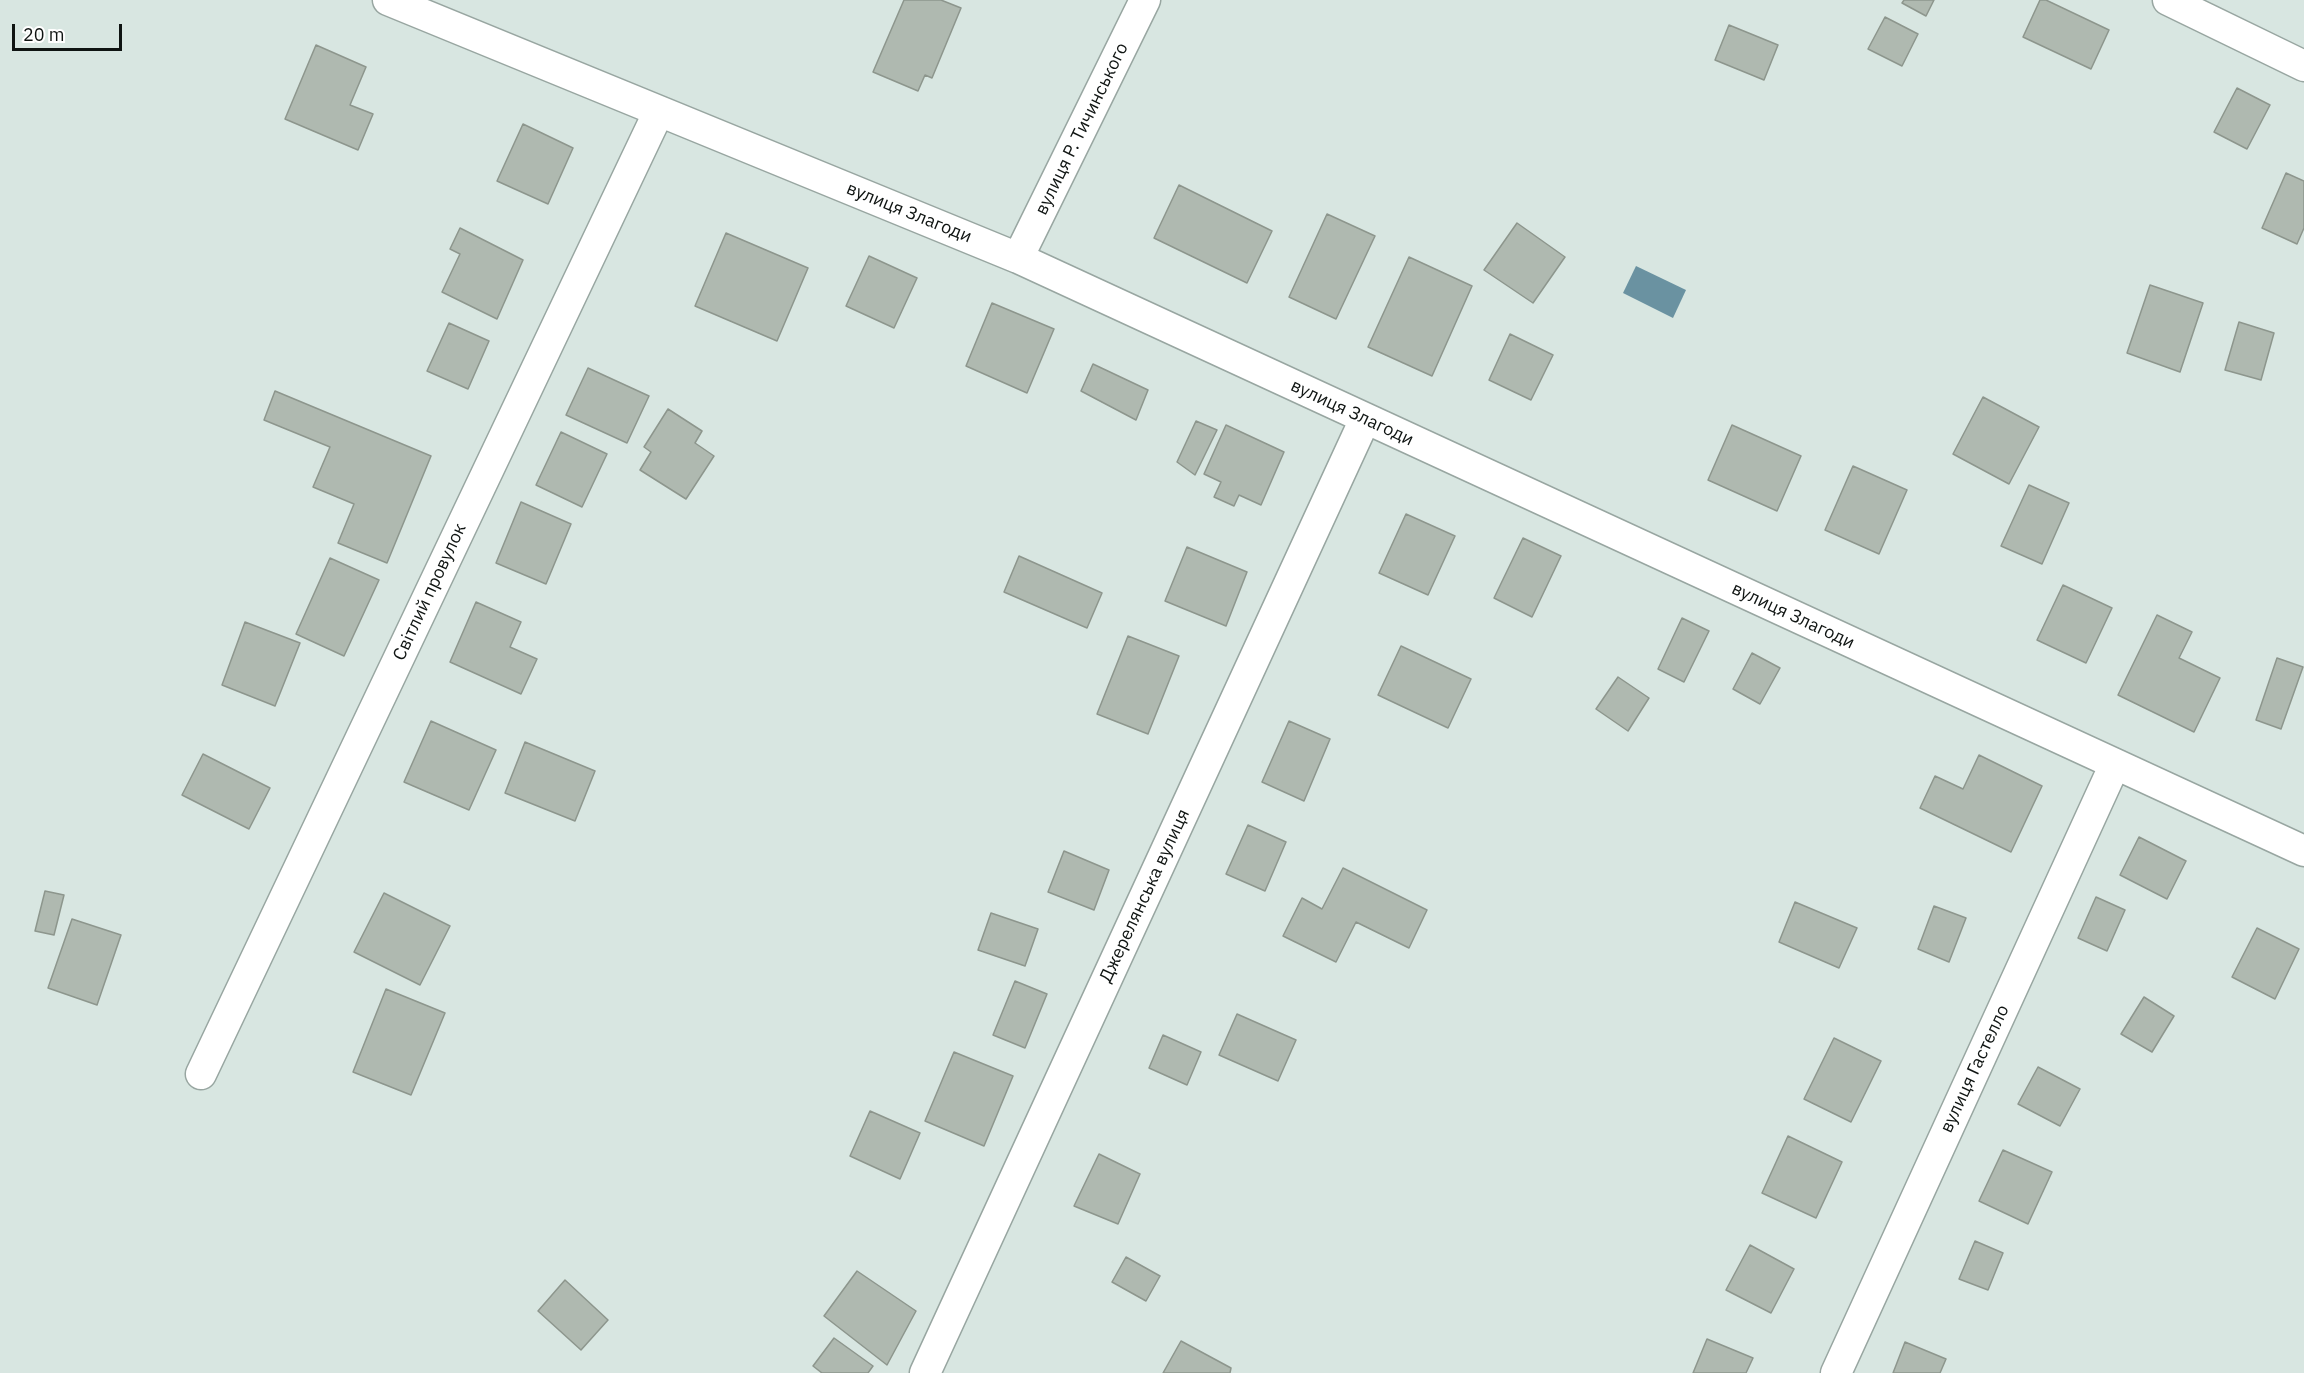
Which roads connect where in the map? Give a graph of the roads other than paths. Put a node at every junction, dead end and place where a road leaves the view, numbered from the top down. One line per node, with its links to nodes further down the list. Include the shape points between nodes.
1 (388, 0): 5 (street, вулиця Злагоди)
2 (1145, 0): 6 (street, вулиця Р. Тичинського)
3 (2168, 0): 4 (street)
4 (2304, 66)
5 (659, 111): 6 (street, вулиця Злагоди); 10 (street, Світлий провулок)
6 (1018, 258): 7 (street, вулиця Злагоди)
7 (1365, 419): 8 (street, вулиця Злагоди); 11 (street, Джерелянська вулиця)
8 (2115, 764): 9 (street, вулиця Злагоди); 12 (street, вулиця Гастелло)
9 (2304, 851)
10 (201, 1074)
11 (925, 1373)
12 (1836, 1373)

